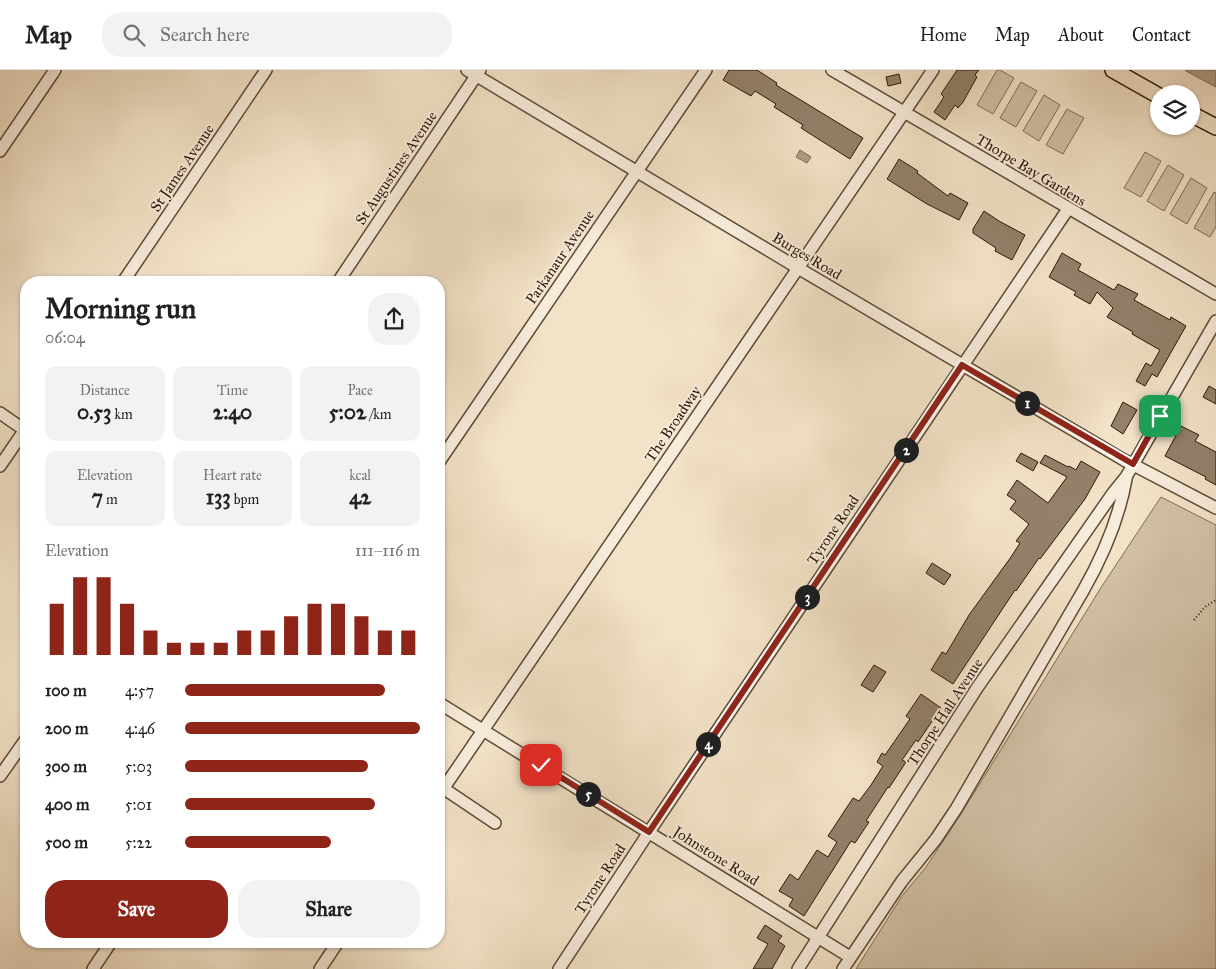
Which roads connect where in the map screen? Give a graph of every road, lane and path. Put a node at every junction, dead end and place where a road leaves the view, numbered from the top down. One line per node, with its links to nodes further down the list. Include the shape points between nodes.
1 (55, 70): 12 (street)
2 (266, 70): 16 (street, St James Avenue)
3 (706, 70): 13 (street, Parkanaur Avenue)
4 (832, 70): 9 (street, Thorpe Bay Gardens)
5 (933, 70): 9 (street, The Broadway)
6 (1114, 70): 8 (main road)
7 (474, 72): 13 (street, Burges Road); 17 (street, St Augustines Avenue)
8 (1150, 91)
9 (904, 112): 14 (street, Thorpe Bay Gardens); 15 (street, The Broadway)
10 (1200, 119): 11 (main road)
11 (1216, 128)
12 (0, 151)
13 (636, 172): 15 (street, Burges Road); 24 (street, Parkanaur Avenue)
14 (1068, 209): 18 (street, Thorpe Bay Gardens); 20 (street, Tyrone Road)
15 (798, 268): 20 (street, Burges Road); 32 (street, The Broadway)
16 (128, 276)
17 (342, 276)
18 (1216, 294)
19 (1216, 321): 25 (street, Thorpe Hall Avenue)
20 (962, 365): 25 (street, Burges Road); 38 (street, Tyrone Road)
21 (0, 413): 22 (street)
22 (20, 425)
23 (20, 438): 26 (street)
24 (445, 453)
25 (1133, 464): 27 (street, Thorpe Hall Avenue); 28 (street, Burges Road)
26 (0, 466)
27 (1126, 477): 39 (street, Thorpe Hall Avenue, via 977,688); 42 (street, Thorpe Hall Avenue, via 1122,501 1098,565 956,809)
28 (1216, 508)
29 (1216, 600): 30 (path)
30 (1194, 620)
31 (445, 707): 32 (street, Johnstone Road)
32 (482, 729): 35 (street, The Broadway); 38 (street, Johnstone Road)
33 (20, 747): 34 (street)
34 (0, 776)
35 (445, 785)
36 (445, 793): 37 (street)
37 (495, 823)
38 (649, 832): 39 (street, Johnstone Road); 45 (street, Tyrone Road)
39 (818, 938): 42 (street, Johnstone Road); 46 (street, Thorpe Hall Avenue)
40 (107, 948): 43 (street)
41 (334, 948): 44 (street)
42 (850, 957): 47 (street, Thorpe Hall Avenue)
43 (93, 969)
44 (320, 969)
45 (559, 969)
46 (798, 969)
47 (843, 969)

